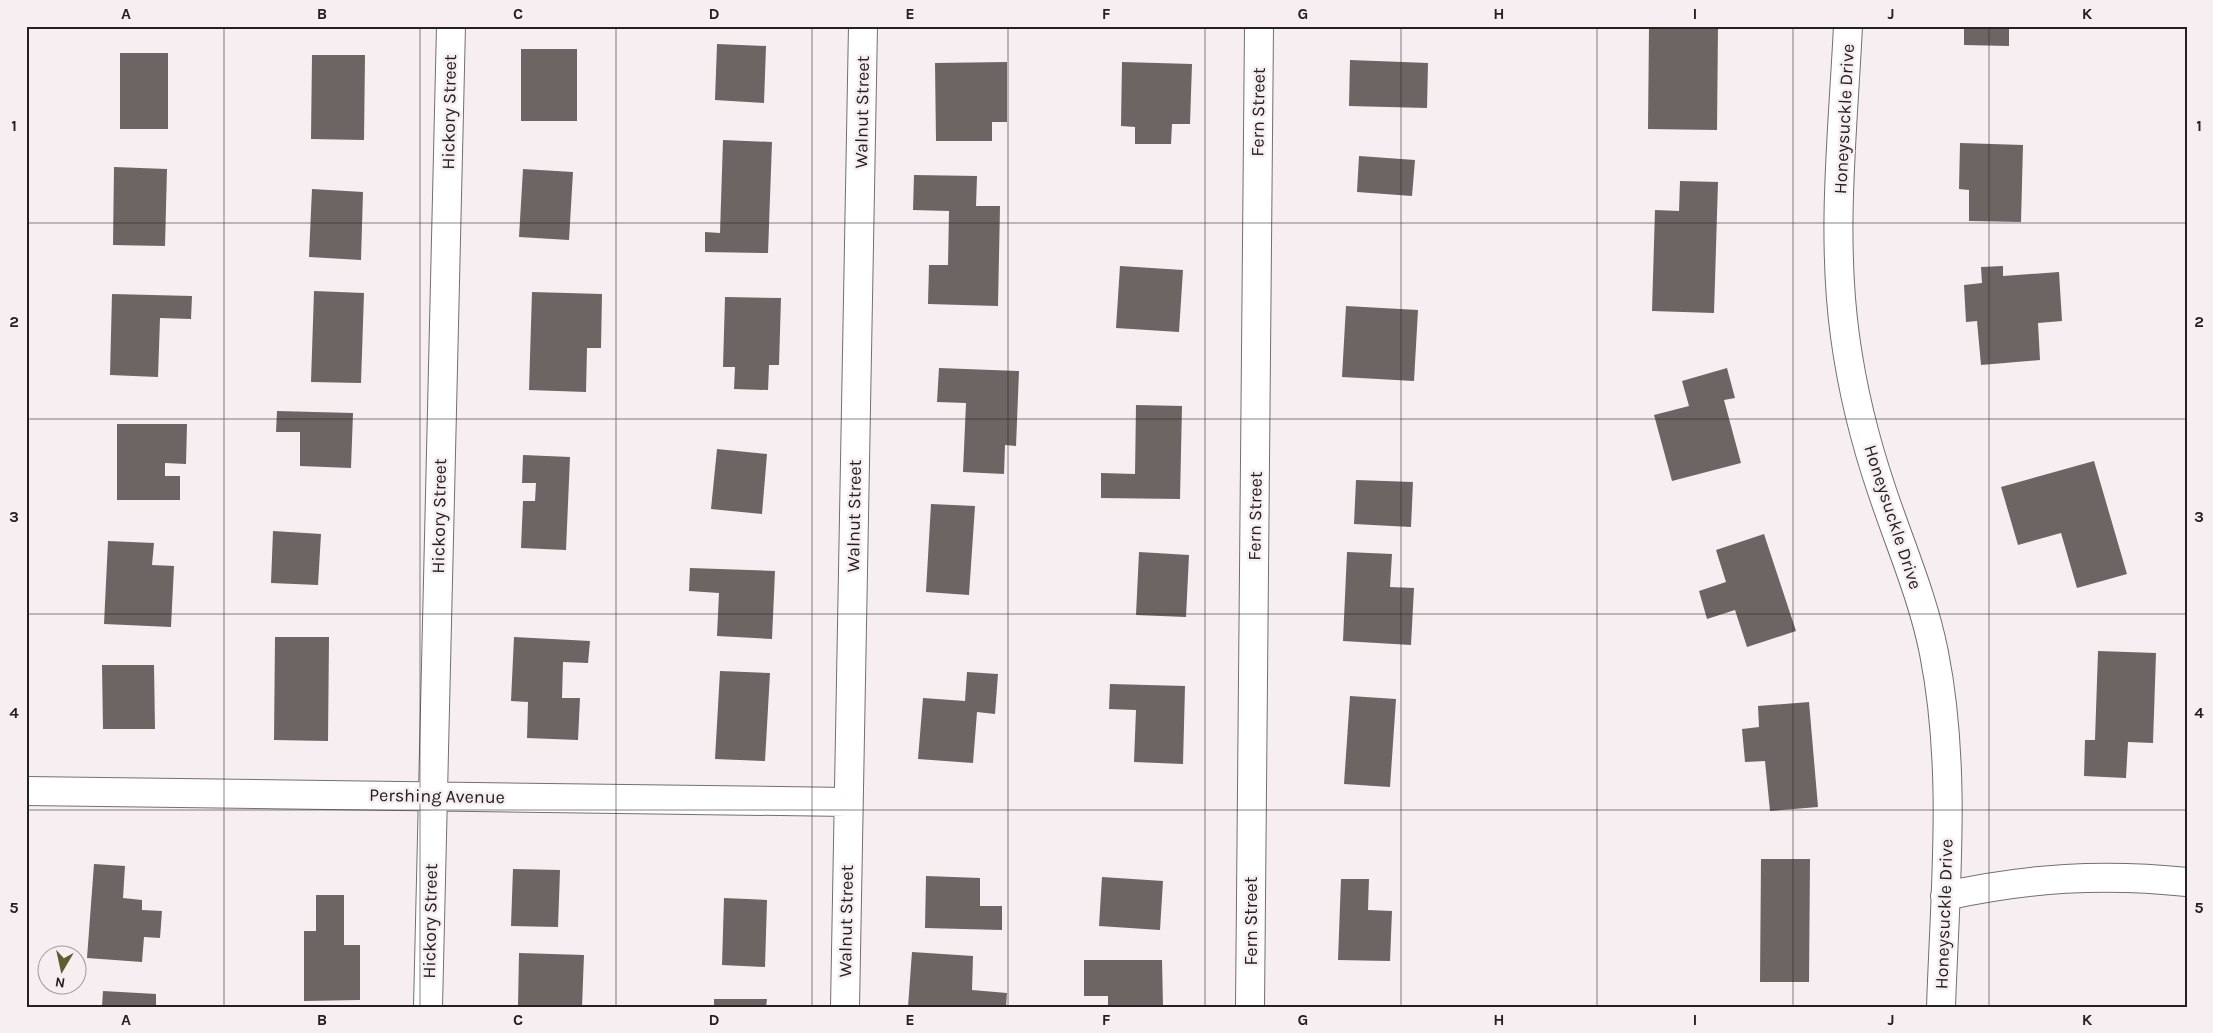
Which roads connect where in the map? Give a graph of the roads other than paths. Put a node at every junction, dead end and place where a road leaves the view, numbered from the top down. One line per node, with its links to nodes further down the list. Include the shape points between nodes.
1 (451, 26): 6 (street, Hickory Street)
2 (863, 26): 7 (street, Walnut Street)
3 (1259, 26): 12 (street, Fern Street)
4 (1848, 26): 9 (street, Honeysuckle Drive, via 1838,242 1845,335 1859,414 1916,584 1934,653 1946,735)
5 (26, 791): 6 (street, Pershing Avenue)
6 (433, 796): 7 (street, Pershing Avenue); 10 (street, Hickory Street)
7 (848, 802): 11 (street, Walnut Street)
8 (2187, 882): 9 (street, via 2136,877 2056,878)
9 (1945, 896): 13 (street, Honeysuckle Drive)
10 (428, 1007)
11 (845, 1007)
12 (1250, 1007)
13 (1941, 1007)

